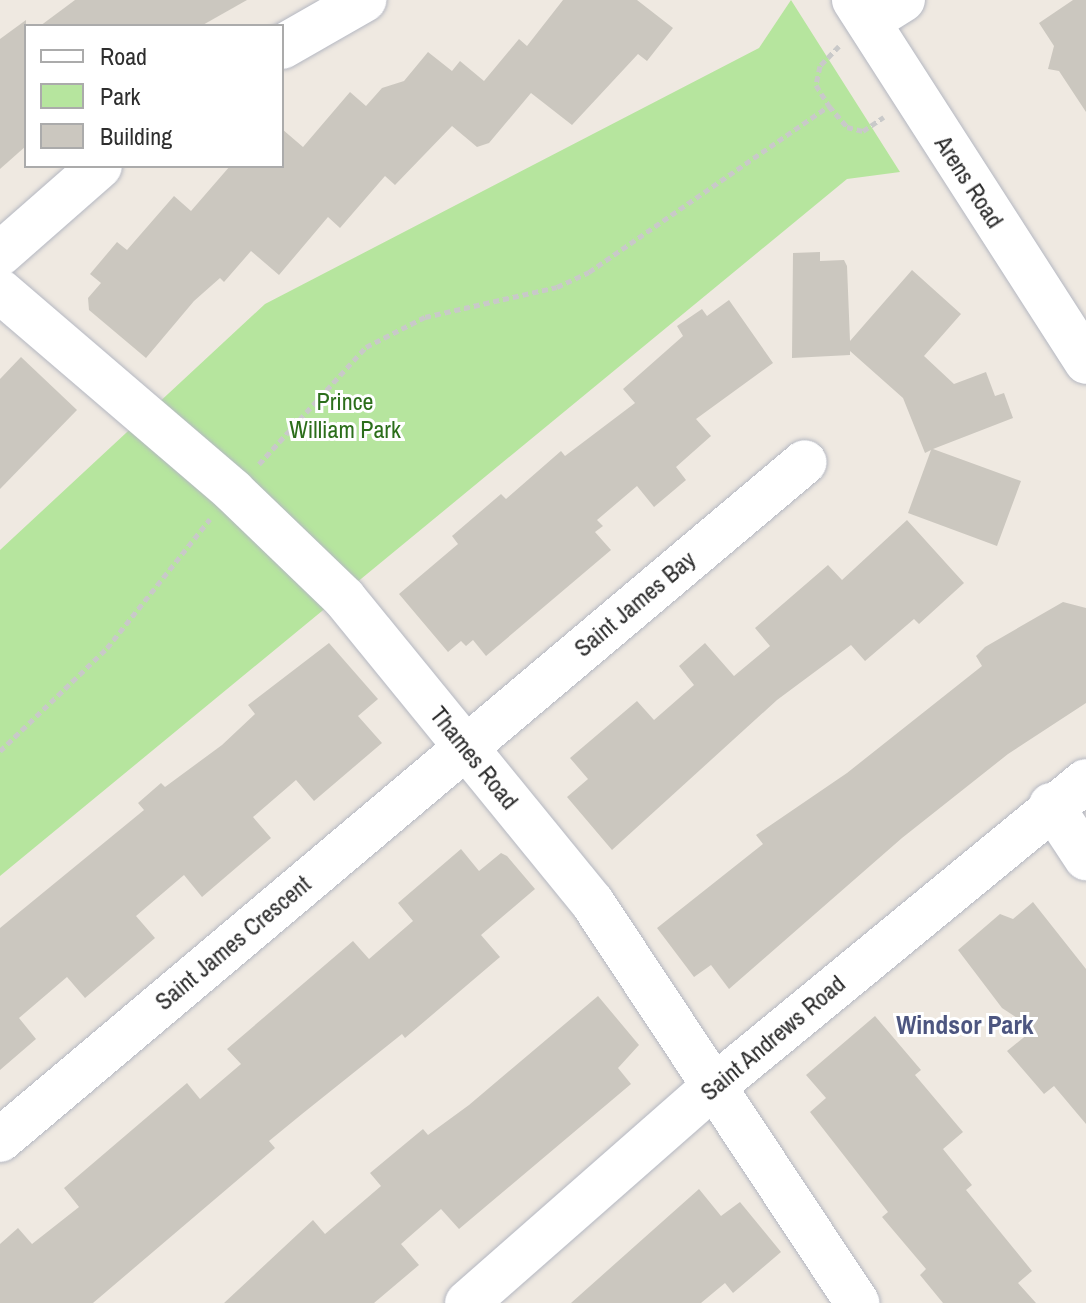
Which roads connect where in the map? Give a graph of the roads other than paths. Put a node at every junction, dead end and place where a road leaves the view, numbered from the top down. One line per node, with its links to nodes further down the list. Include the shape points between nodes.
1 (364, 0): 3 (street)
2 (872, 8): 7 (street, Arens Road, via 906,86)
3 (284, 46)
4 (98, 168): 5 (street)
5 (0, 254)
6 (0, 291): 9 (street, Thames Road, via 233,491 344,598)
7 (1086, 362)
8 (805, 462): 9 (street, Saint James Bay)
9 (466, 747): 12 (street, Thames Road, via 592,902); 13 (street, Saint James Crescent)
10 (1068, 793): 11 (street); 12 (street, Saint Andrews Road)
11 (1086, 858)
12 (711, 1089): 14 (street, Saint Andrews Road); 15 (street, Thames Road)
13 (0, 1140)
14 (467, 1303)
15 (857, 1303)

